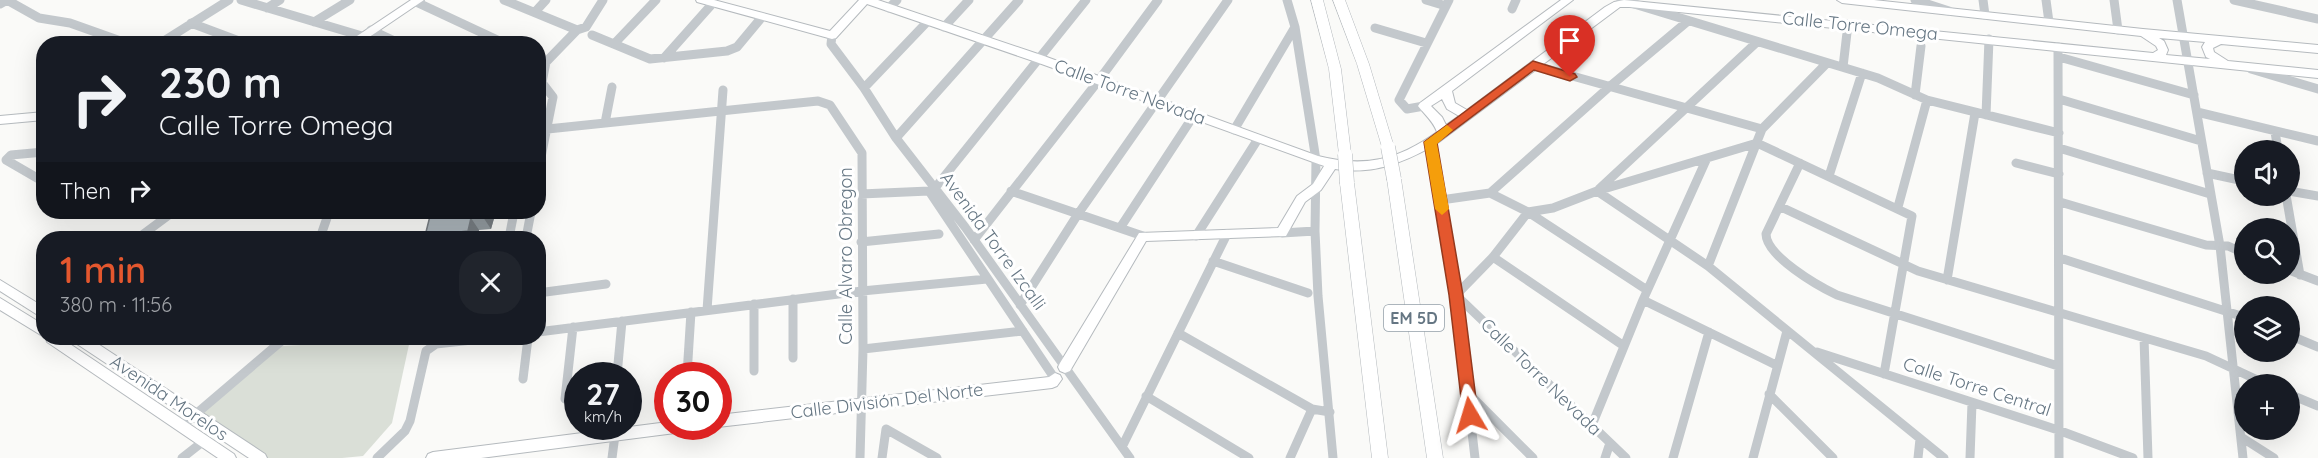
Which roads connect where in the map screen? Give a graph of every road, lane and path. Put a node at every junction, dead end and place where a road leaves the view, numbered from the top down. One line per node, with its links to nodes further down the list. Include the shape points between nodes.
1 (7, 0): 34 (street); 57 (street, via 44,20 70,23)
2 (229, 0): 47 (street)
3 (241, 0): 36 (street)
4 (280, 0): 36 (street)
5 (350, 0): 44 (street)
6 (504, 0): 38 (street)
7 (546, 0): 38 (street)
8 (603, 0): 52 (street)
9 (656, 0): 70 (street)
10 (701, 0): 32 (main road)
11 (866, 0): 35 (main road, Calle Torre Nevada); 64 (main road)
12 (969, 0): 49 (street)
13 (1019, 0): 65 (street)
14 (1086, 0): 77 (street)
15 (1158, 0): 86 (street)
16 (1228, 0): 98 (street)
17 (1287, 0): 50 (street)
18 (1317, 0): 263 (highway, EM 5D, bridge, via 1335,69)
19 (1339, 0): 264 (highway, EM 5D, bridge, via 1388,147)
20 (1426, 0): 33 (street)
21 (1516, 0): 37 (street)
22 (1568, 0): 90 (main road)
23 (1842, 0): 39 (main road, Calle Torre Omega)
24 (1915, 0): 39 (street)
25 (1983, 0): 40 (street)
26 (2046, 0): 46 (street)
27 (2114, 0): 53 (street)
28 (2177, 0): 63 (street)
29 (2234, 0): 42 (street)
30 (417, 1): 54 (main road); 62 (street)
31 (1625, 1): 43 (street); 48 (main road, Calle Torre Omega); 80 (main road, Calle Torre Omega)
32 (713, 3): 41 (main road); 76 (street)
33 (1448, 3): 69 (street)
34 (0, 4)
35 (893, 4): 45 (main road, Calle Torre Nevada)
36 (267, 8): 44 (street)
37 (1512, 9)
38 (535, 12): 52 (street)
39 (1954, 12): 40 (main road, Calle Torre Omega)
40 (1985, 15): 46 (main road, Calle Torre Omega)
41 (762, 16): 64 (main road); 76 (street, via 732,50)
42 (2318, 19)
43 (1688, 21): 68 (street); 91 (street)
44 (314, 22): 54 (street)
45 (927, 22): 49 (main road, Calle Torre Nevada); 89 (street)
46 (2049, 22): 53 (main road, Calle Torre Omega)
47 (191, 23): 58 (street); 59 (street)
48 (1848, 24): 66 (main road, Calle Torre Omega); 82 (street)
49 (944, 27): 65 (main road, Calle Torre Nevada)
50 (1295, 27): 113 (street); 127 (street)
51 (1375, 28): 69 (street)
52 (581, 29): 74 (street)
53 (2118, 30): 55 (main road, Calle Torre Omega)
54 (367, 33): 60 (main road); 61 (street)
55 (2143, 33): 63 (main road, Calle Torre Omega); 75 (main road, via 2163,50)
56 (592, 35): 70 (street)
57 (107, 36)
58 (171, 36)
59 (226, 36)
60 (362, 36)
61 (376, 36)
62 (489, 36)
63 (2183, 36): 67 (main road, Calle Torre Omega); 78 (street)
64 (831, 39): 89 (street, Avenida Torre Izcalli)
65 (984, 39): 77 (main road, Calle Torre Nevada); 117 (street)
66 (1989, 39): 73 (main road, Calle Torre Omega); 106 (street)
67 (2221, 40): 72 (main road, Calle Torre Omega); 81 (main road, via 2207,47 2210,54)
68 (1757, 42): 79 (street); 100 (street)
69 (1426, 44): 99 (street, via 1399,100 1407,109)
70 (614, 45): 76 (street, via 645,58)
71 (1921, 46): 94 (street)
72 (2318, 49)
73 (2059, 52): 75 (main road, Calle Torre Omega); 95 (street); 96 (street)
74 (546, 57)
75 (2154, 57): 78 (main road, Calle Torre Omega)
76 (664, 58)
77 (1040, 59): 86 (main road, Calle Torre Nevada); 137 (street)
78 (2187, 60): 81 (main road, Calle Torre Omega); 95 (street)
79 (1827, 63): 82 (street); 112 (street)
80 (1533, 65): 91 (street); 104 (main road, Calle Torre Omega)
81 (2229, 65): 83 (main road, Calle Torre Omega)
82 (1843, 67): 84 (street)
83 (2244, 67): 85 (main road, Calle Torre Omega); 92 (street)
84 (1862, 73): 94 (street); 133 (street)
85 (2318, 74)
86 (1099, 80): 98 (main road, Calle Torre Nevada); 138 (street)
87 (612, 87): 110 (street)
88 (546, 88): 108 (street, via 553,97)
89 (864, 88): 117 (street, Avenida Torre Izcalli)
90 (1446, 88): 99 (main road); 104 (main road, via 1449,105)
91 (1608, 88): 100 (street); 141 (street)
92 (2318, 89)
93 (723, 90): 101 (street)
94 (1915, 95): 97 (street)
95 (2194, 95): 102 (street)
96 (2059, 99): 116 (street); 120 (street)
97 (1927, 100): 103 (street); 148 (street)
98 (1156, 102): 105 (main road, Calle Torre Nevada); 150 (street)
99 (1424, 106): 115 (main road, via 1438,120)
100 (1685, 108): 112 (street); 139 (street)
101 (723, 112): 110 (street, Calle Alvaro Obregon); 142 (street, Calle Alvaro Obregon, via 825,102 862,153); 187 (street)
102 (2197, 112): 114 (street); 120 (street)
103 (1975, 113): 106 (street); 172 (street)
104 (1468, 114): 115 (main road, Calle Torre Omega)
105 (1194, 115): 113 (main road, Calle Torre Nevada); 152 (street)
106 (1986, 115): 116 (street)
107 (36, 117): 109 (main road)
108 (546, 119)
109 (0, 120)
110 (605, 123): 111 (street, Calle Alvaro Obregon)
111 (546, 129)
112 (1762, 129): 123 (street)
113 (1234, 130): 118 (main road, Calle Torre Nevada)
114 (2275, 132): 119 (street); 121 (street)
115 (1443, 133): 122 (main road, Calle Torre Omega)
116 (2059, 133): 124 (street)
117 (896, 138): 137 (street, Avenida Torre Izcalli)
118 (1258, 139): 127 (main road, Calle Torre Nevada); 159 (street)
119 (2276, 140)
120 (2201, 141): 131 (street)
121 (2318, 141)
122 (1431, 142): 130 (main road, Calle Torre Omega, via 1403,158 1374,166); 145 (street)
123 (1757, 143): 126 (street); 128 (street); 169 (street)
124 (2059, 148): 132 (street); 143 (street)
125 (36, 153): 134 (street, via 11,155 6,160)
126 (1707, 158): 139 (street); 160 (street)
127 (1316, 160): 130 (main road, Calle Torre Nevada); 136 (street)
128 (1800, 163): 133 (street); 147 (street)
129 (2016, 163): 132 (street)
130 (1332, 165): 136 (main road)
131 (2207, 172): 135 (street); 143 (street)
132 (2060, 174): 146 (street)
133 (1829, 176): 148 (street)
134 (36, 177)
135 (2234, 179)
136 (1317, 187): 154 (street); 155 (main road, via 1301,199)
137 (932, 189): 142 (street); 161 (street, Avenida Torre Izcalli); 171 (street)
138 (1011, 191): 150 (street); 161 (street)
139 (1597, 191): 149 (street, via 1553,208); 160 (street)
140 (2300, 192): 144 (street)
141 (1490, 193): 145 (street); 149 (street)
142 (861, 194): 162 (street, Calle Alvaro Obregon)
143 (2210, 194): 163 (street)
144 (2318, 196)
145 (1441, 201): 180 (street)
146 (2060, 201): 163 (street); 166 (street)
147 (1780, 207): 168 (street); 192 (street, via 1766,234 1771,249 1815,284)
148 (1898, 207): 168 (street, via 1912,216)
149 (1528, 212): 165 (street); 176 (street)
150 (1078, 214): 152 (street); 185 (street)
151 (164, 219): 153 (street)
152 (1120, 228): 158 (street)
153 (147, 231)
154 (1315, 231): 155 (street); 236 (street)
155 (1282, 233): 157 (main road)
156 (939, 234): 162 (street)
157 (1227, 234): 159 (main road); 167 (street)
158 (1143, 236): 159 (main road); 220 (main road)
159 (1196, 236)
160 (1671, 239): 169 (street); 176 (street)
161 (974, 240): 185 (street, Avenida Torre Izcalli)
162 (861, 242): 177 (street, Calle Alvaro Obregon)
163 (2220, 246): 164 (street); 188 (street)
164 (2234, 250)
165 (1493, 256): 180 (street); 210 (street)
166 (2060, 258): 188 (street); 191 (street)
167 (1213, 261): 179 (street); 202 (street)
168 (1904, 265): 172 (street); 192 (street)
169 (1708, 266): 200 (street)
170 (2300, 275): 173 (street)
171 (987, 279): 177 (street); 199 (street)
172 (1947, 280): 191 (street)
173 (2318, 281)
174 (606, 284): 178 (street)
175 (0, 285): 186 (main road)
176 (1647, 290): 182 (street)
177 (862, 291): 181 (street); 212 (street, Calle Alvaro Obregon)
178 (546, 292)
179 (1308, 293)
180 (1456, 295): 228 (street); 240 (street, Calle Torre Nevada)
181 (793, 300): 184 (street); 214 (street)
182 (1643, 300): 201 (street); 210 (street)
183 (0, 303): 195 (main road)
184 (754, 304): 187 (street); 222 (street)
185 (1020, 305): 220 (street, Avenida Torre Izcalli)
186 (36, 308)
187 (707, 310): 189 (street)
188 (2228, 311): 190 (street); 221 (street)
189 (691, 312): 194 (street); 217 (street)
190 (2234, 313)
191 (2059, 314): 203 (street); 219 (street)
192 (1895, 315): 219 (street); 225 (street)
193 (36, 317): 195 (street)
194 (622, 321): 197 (street); 216 (street)
195 (29, 322): 196 (main road)
196 (36, 327)
197 (573, 327): 198 (street); 215 (street)
198 (546, 331)
199 (1023, 331): 212 (street); 227 (street)
200 (1787, 331): 213 (street); 218 (street)
201 (1709, 332): 218 (street); 269 (street)
202 (1178, 333): 230 (street); 235 (street)
203 (2144, 338): 221 (street, via 2206,356); 277 (street)
204 (2300, 340): 211 (street)
205 (63, 345): 239 (main road, Avenida Morelos)
206 (90, 345): 237 (main road, Avenida Morelos)
207 (277, 345): 237 (street)
208 (434, 345): 253 (street, via 426,351 405,431)
209 (527, 345): 226 (street)
210 (1624, 346): 240 (street)
211 (2318, 347)
212 (863, 349): 232 (street, Calle Alvaro Obregon)
213 (1810, 350): 225 (street, Calle Torre Central); 242 (street)
214 (793, 358)
215 (569, 362)
216 (618, 362)
217 (688, 362)
218 (1776, 365): 229 (street)
219 (2058, 366): 241 (street)
220 (1065, 367): 249 (street, Avenida Torre Izcalli)
221 (2234, 370): 223 (street); 224 (street)
222 (754, 371)
223 (2234, 374)
224 (2243, 374)
225 (1884, 375): 233 (street, Calle Torre Central)
226 (523, 379)
227 (1055, 379): 232 (main road, Calle División Del Norte)
228 (1468, 393): 265 (street); 266 (street)
229 (1769, 394): 270 (street); 271 (street)
230 (1146, 396): 249 (street); 260 (street)
231 (2300, 399): 234 (street)
232 (862, 402): 238 (main road, Calle División Del Norte); 256 (street, Calle Alvaro Obregon)
233 (1972, 403): 241 (street, Calle Torre Central); 274 (street)
234 (2318, 406)
235 (1312, 409): 236 (street); 261 (street)
236 (1330, 412): 262 (street)
237 (195, 415): 239 (street); 252 (main road, Avenida Morelos)
238 (732, 419)
239 (183, 425): 243 (main road, Avenida Morelos)
240 (1592, 425): 248 (street, Calle Torre Nevada)
241 (2058, 430): 275 (street); 276 (street, Calle Torre Central)
242 (1920, 439): 272 (street); 273 (street)
243 (206, 440): 250 (street); 251 (main road, Avenida Morelos)
244 (575, 440): 254 (main road)
245 (614, 440): 255 (street)
246 (2241, 440): 278 (street)
247 (2246, 440): 279 (street)
248 (1610, 443): 267 (street); 268 (street, Calle Torre Nevada)
249 (1122, 447): 259 (street, Avenida Torre Izcalli)
250 (182, 458)
251 (229, 458)
252 (260, 458)
253 (377, 458)
254 (433, 458)
255 (612, 458)
256 (860, 458)
257 (882, 458): 258 (street, via 886,429)
258 (937, 458)
259 (1130, 458)
260 (1249, 458)
261 (1290, 458)
262 (1333, 458)
263 (1380, 458)
264 (1435, 458)
265 (1475, 458)
266 (1533, 458)
267 (1605, 458)
268 (1626, 458)
269 (1673, 458)
270 (1753, 458)
271 (1833, 458)
272 (1918, 458)
273 (1944, 458)
274 (1970, 458)
275 (2059, 458)
276 (2133, 458)
277 (2148, 458)
278 (2243, 458)
279 (2274, 458)

